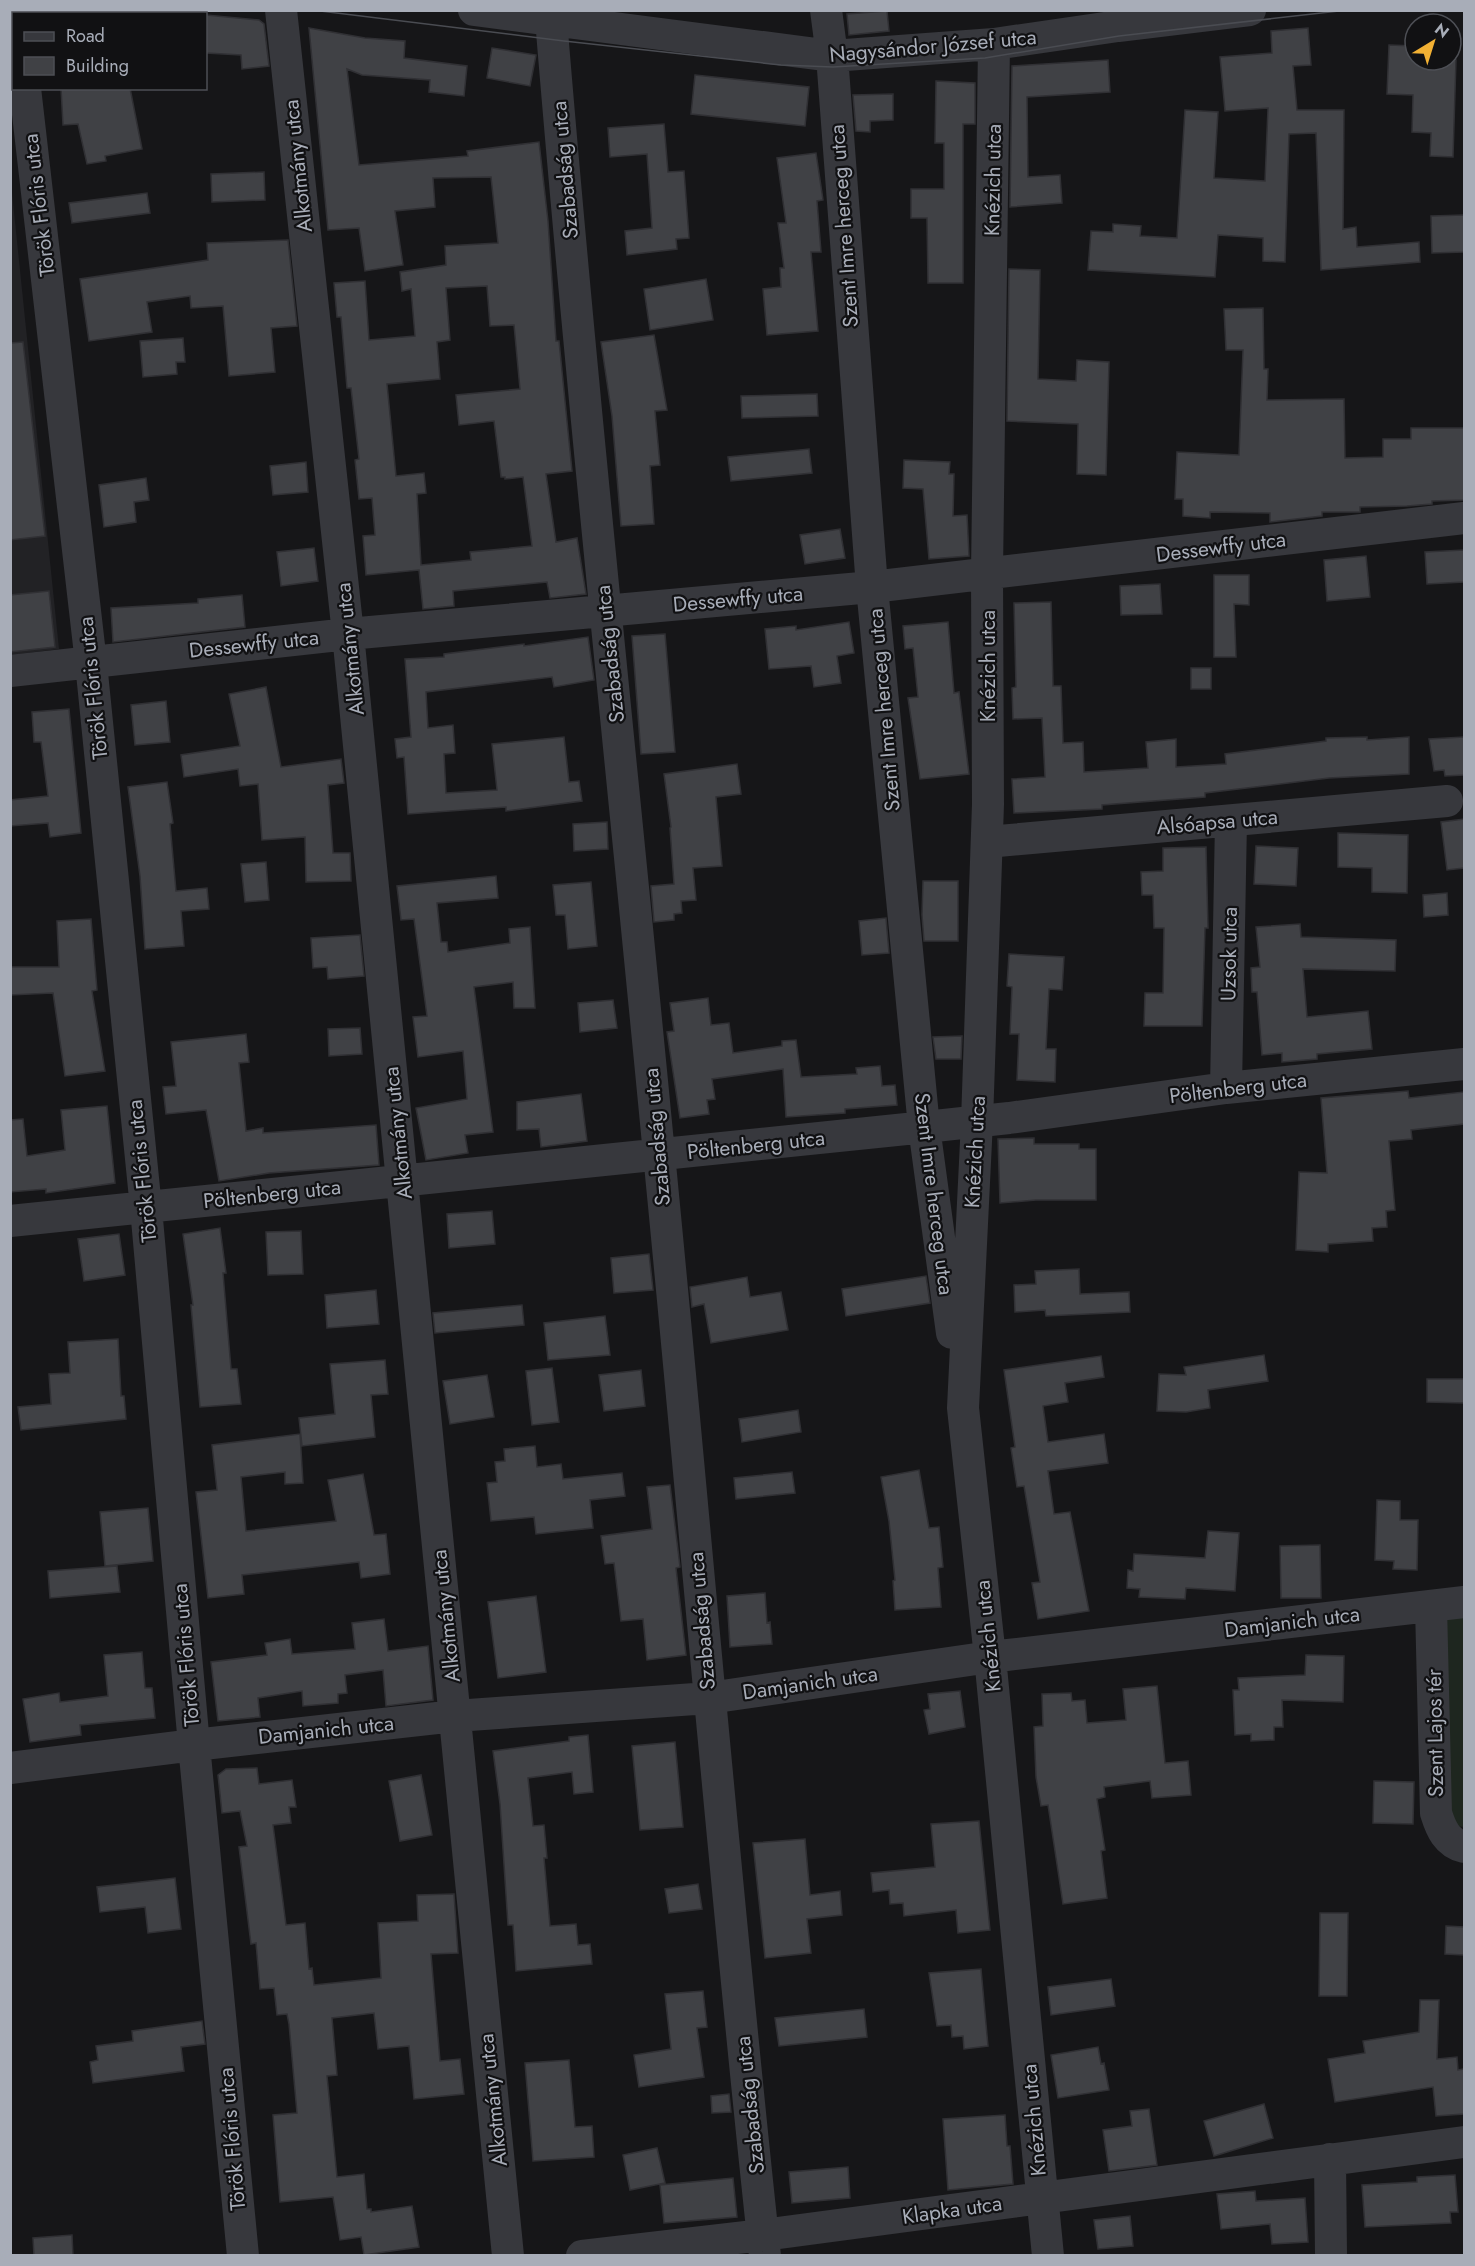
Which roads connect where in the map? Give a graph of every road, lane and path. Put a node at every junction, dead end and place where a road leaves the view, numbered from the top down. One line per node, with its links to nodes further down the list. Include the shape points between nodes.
1 (281, 10): 14 (street, Alkotmány utca)
2 (474, 10): 6 (street, Nagysándor József utca)
3 (826, 10): 8 (street, Szent Imre herceg utca)
4 (1250, 10): 5 (street, Nagysándor József utca)
5 (1118, 18): 7 (street, Nagysándor József utca)
6 (551, 19): 8 (street, Nagysándor József utca); 13 (street, Szabadság utca)
7 (994, 44): 8 (street, Nagysándor József utca); 11 (street, Knézich utca)
8 (832, 56): 12 (street, Szent Imre herceg utca)
9 (26, 90): 15 (street, Török Flóris utca)
10 (1464, 518): 11 (street, Dessewffy utca)
11 (987, 573): 12 (street, Dessewffy utca); 19 (street, Knézich utca)
12 (872, 587): 13 (street, Dessewffy utca); 23 (street, Szent Imre herceg utca)
13 (606, 611): 14 (street, Dessewffy utca); 24 (street, Szabadság utca)
14 (348, 634): 15 (street, Dessewffy utca); 25 (street, Alkotmány utca)
15 (91, 663): 16 (street, Dessewffy utca); 26 (street, Török Flóris utca)
16 (10, 671)
17 (1447, 801): 18 (street, Alsóapsa utca)
18 (1231, 821): 19 (street, Alsóapsa utca); 21 (street, Uzsok utca)
19 (987, 842): 22 (street, Knézich utca)
20 (1464, 1064): 21 (street, Pöltenberg utca)
21 (1226, 1088): 22 (street, Pöltenberg utca)
22 (977, 1121): 23 (street, Pöltenberg utca); 28 (street, Knézich utca)
23 (924, 1127): 24 (street, Pöltenberg utca); 28 (street, Szent Imre herceg utca)
24 (660, 1156): 25 (street, Pöltenberg utca); 32 (street, Szabadság utca)
25 (403, 1180): 26 (street, Pöltenberg utca); 33 (street, Alkotmány utca)
26 (146, 1208): 27 (street, Pöltenberg utca); 34 (street, Török Flóris utca)
27 (10, 1221)
28 (963, 1408): 31 (street, Knézich utca)
29 (1464, 1602): 30 (street, Damjanich utca)
30 (1431, 1606): 31 (street, Damjanich utca); 36 (street, Szent Lajos tér, via 1436,1813 1449,1840)
31 (990, 1657): 32 (street, Damjanich utca); 39 (street, Knézich utca)
32 (709, 1698): 33 (street, Damjanich utca); 40 (street, Szabadság utca)
33 (456, 1716): 34 (street, Damjanich utca); 42 (street, Alkotmány utca)
34 (194, 1744): 35 (street, Damjanich utca); 41 (street, Török Flóris utca)
35 (10, 1768)
36 (1464, 1847)
37 (1464, 2142): 38 (street, Klapka utca)
38 (1330, 2159): 39 (street, Klapka utca); 45 (street)
39 (1041, 2198): 40 (street, Klapka utca); 44 (street, Knézich utca)
40 (764, 2245): 43 (street, Klapka utca)
41 (243, 2256)
42 (508, 2256)
43 (582, 2256)
44 (1048, 2256)
45 (1331, 2256)

